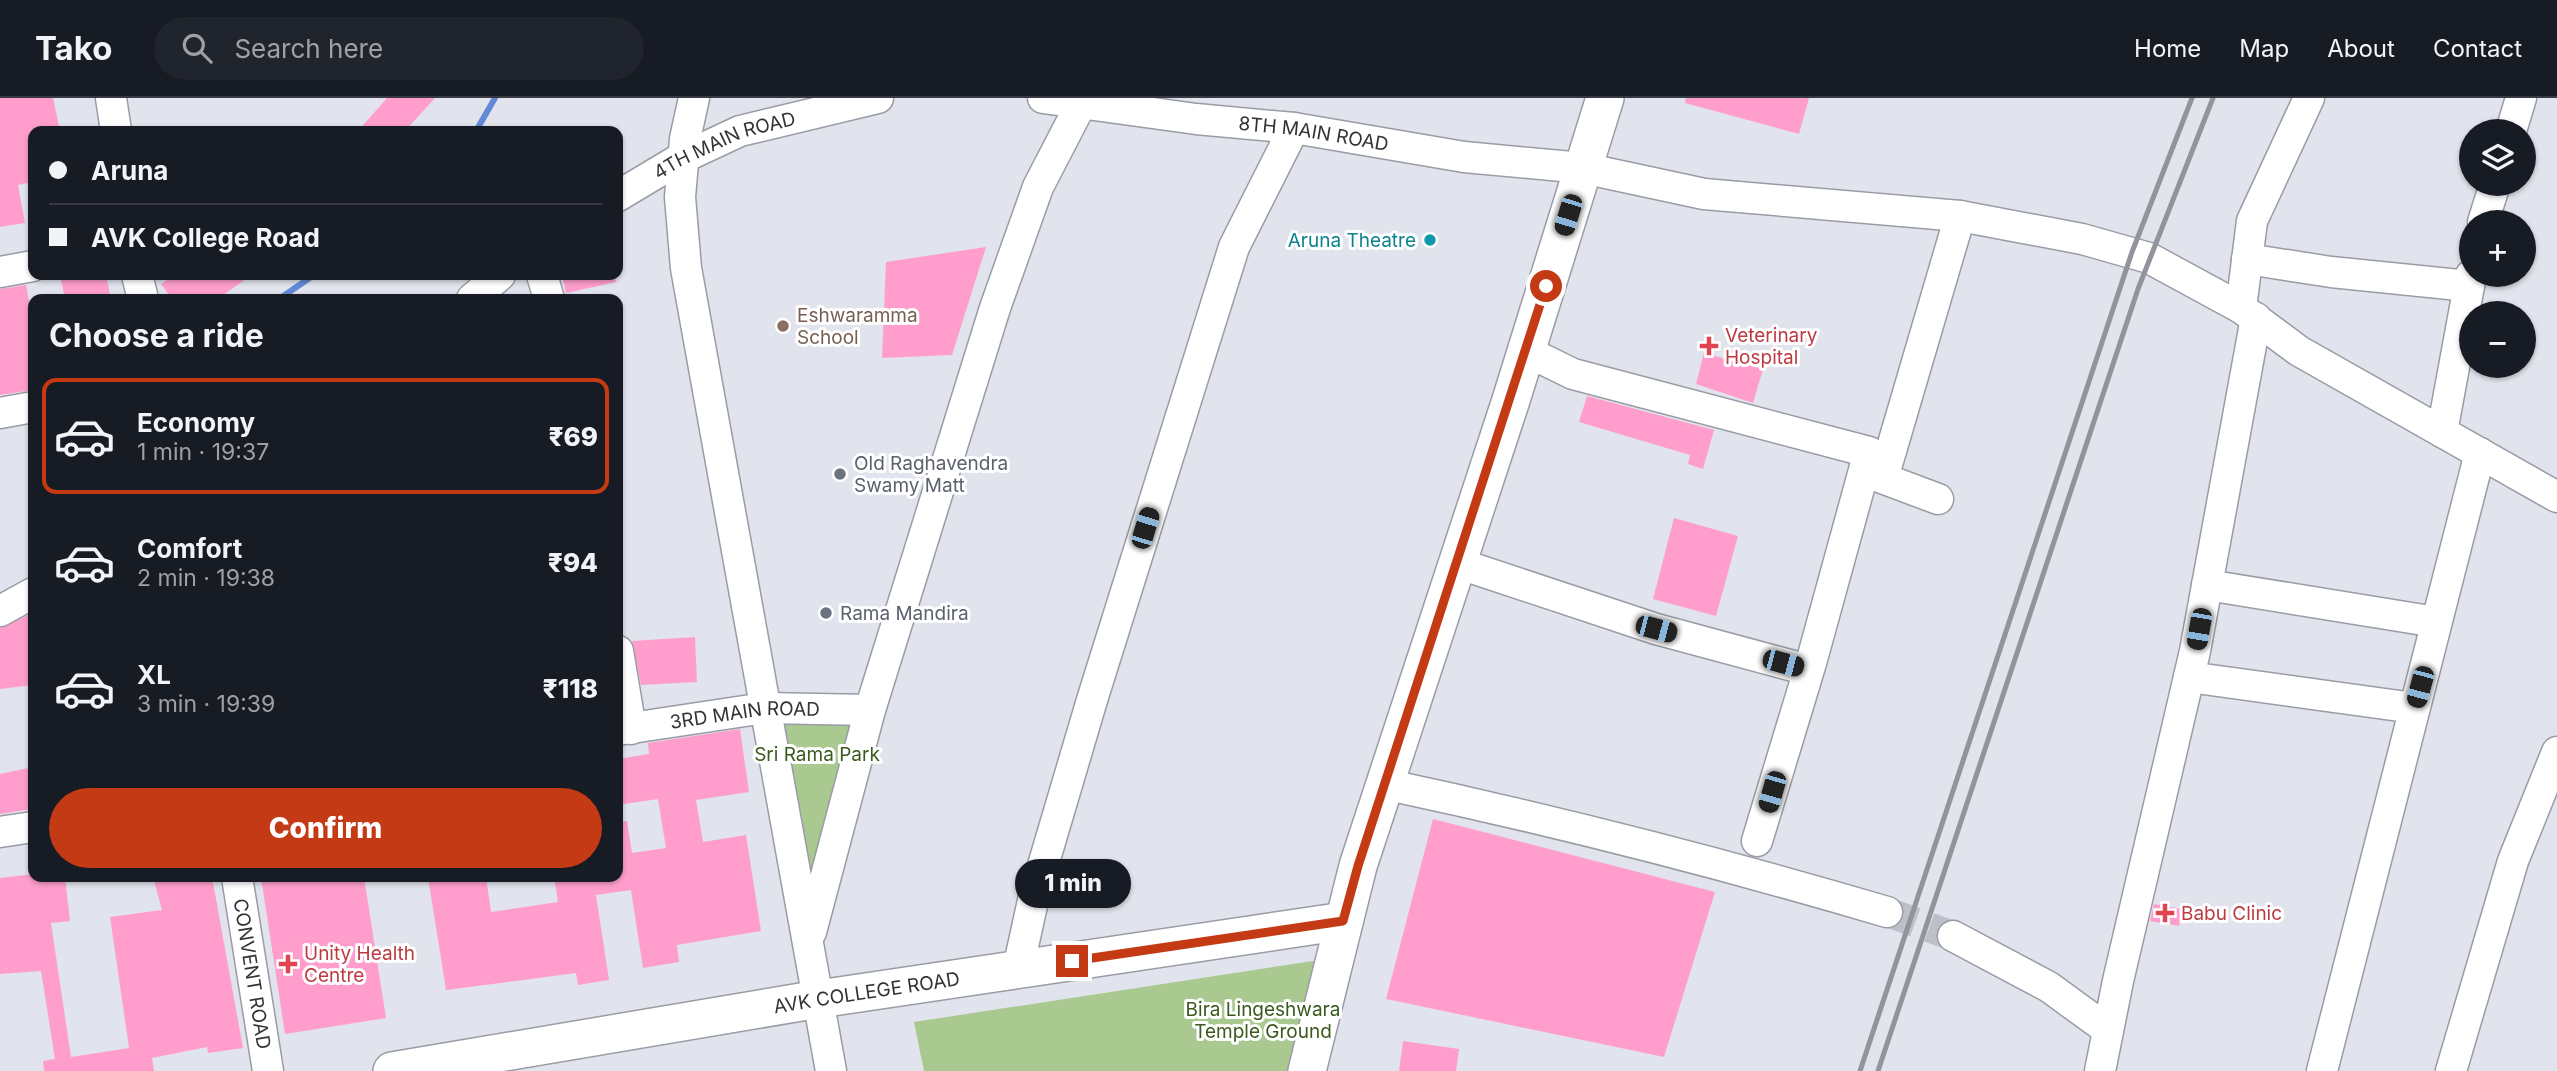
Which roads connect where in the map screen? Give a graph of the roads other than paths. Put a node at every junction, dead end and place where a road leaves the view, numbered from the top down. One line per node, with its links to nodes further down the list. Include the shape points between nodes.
1 (111, 98): 11 (street)
2 (694, 98): 13 (street)
3 (878, 98): 13 (street, 4TH MAIN ROAD, via 740,131)
4 (1043, 98): 8 (street, 8TH MAIN ROAD)
5 (1605, 98): 14 (main road)
6 (2309, 98): 17 (street, via 2252,221)
7 (2521, 98): 10 (street)
8 (1082, 102): 9 (street, 8TH MAIN ROAD); 42 (street, via 1038,187 995,308)
9 (1146, 105): 12 (street, 8TH MAIN ROAD)
10 (2515, 119)
11 (115, 126)
12 (1294, 128): 14 (street, 8TH MAIN ROAD, via 1464,157); 54 (street, via 1234,247 1092,699 1034,896)
13 (683, 158): 15 (street, 4TH MAIN ROAD); 40 (street, via 680,198 686,268)
14 (1583, 168): 16 (street, 8TH MAIN ROAD, via 1704,194); 25 (main road)
15 (623, 193)
16 (1960, 216): 24 (street, 8TH MAIN ROAD, via 2132,252); 30 (street)
17 (2247, 259): 20 (street, via 2331,272); 24 (street)
18 (28, 267): 19 (street)
19 (0, 272)
20 (2459, 279)
21 (494, 280): 23 (street)
22 (2469, 287): 28 (street)
23 (478, 294)
24 (2249, 313): 28 (street, 8TH MAIN ROAD, via 2299,351); 34 (street)
25 (1526, 351): 30 (street, via 1573,374 1869,452); 33 (main road)
26 (28, 408): 27 (street)
27 (0, 414)
28 (2442, 432): 29 (street, 8TH MAIN ROAD)
29 (2480, 453): 31 (street, 8TH MAIN ROAD); 37 (street)
30 (1873, 474): 32 (street); 38 (street)
31 (2557, 497)
32 (1938, 499)
33 (1457, 563): 38 (street, via 1656,629); 45 (main road)
34 (2207, 584): 37 (street); 39 (street)
35 (28, 596): 36 (street)
36 (0, 611)
37 (2437, 622): 41 (street)
38 (1808, 670): 48 (street)
39 (2189, 677): 41 (street); 56 (street)
40 (764, 708): 42 (street, 3RD MAIN ROAD); 43 (street, 3RD MAIN ROAD); 53 (street)
41 (2414, 708): 62 (street)
42 (870, 710): 53 (street)
43 (624, 730)
44 (2557, 752): 63 (street, via 2513,861)
45 (1384, 784): 50 (street, via 1757,874); 51 (main road)
46 (28, 828): 47 (street)
47 (0, 832)
48 (1757, 841)
49 (238, 882): 57 (street, CONVENT ROAD)
50 (1887, 912)
51 (1343, 921): 54 (main road, AVK COLLEGE ROAD); 60 (main road)
52 (1953, 936): 56 (street, via 2049,987)
53 (809, 940): 55 (street)
54 (1018, 969): 55 (main road, AVK COLLEGE ROAD)
55 (819, 999): 58 (main road, AVK COLLEGE ROAD); 59 (street)
56 (2108, 1030): 61 (street)
57 (268, 1071)
58 (392, 1071)
59 (831, 1071)
60 (1307, 1071)
61 (2100, 1071)
62 (2322, 1071)
63 (2451, 1071)

